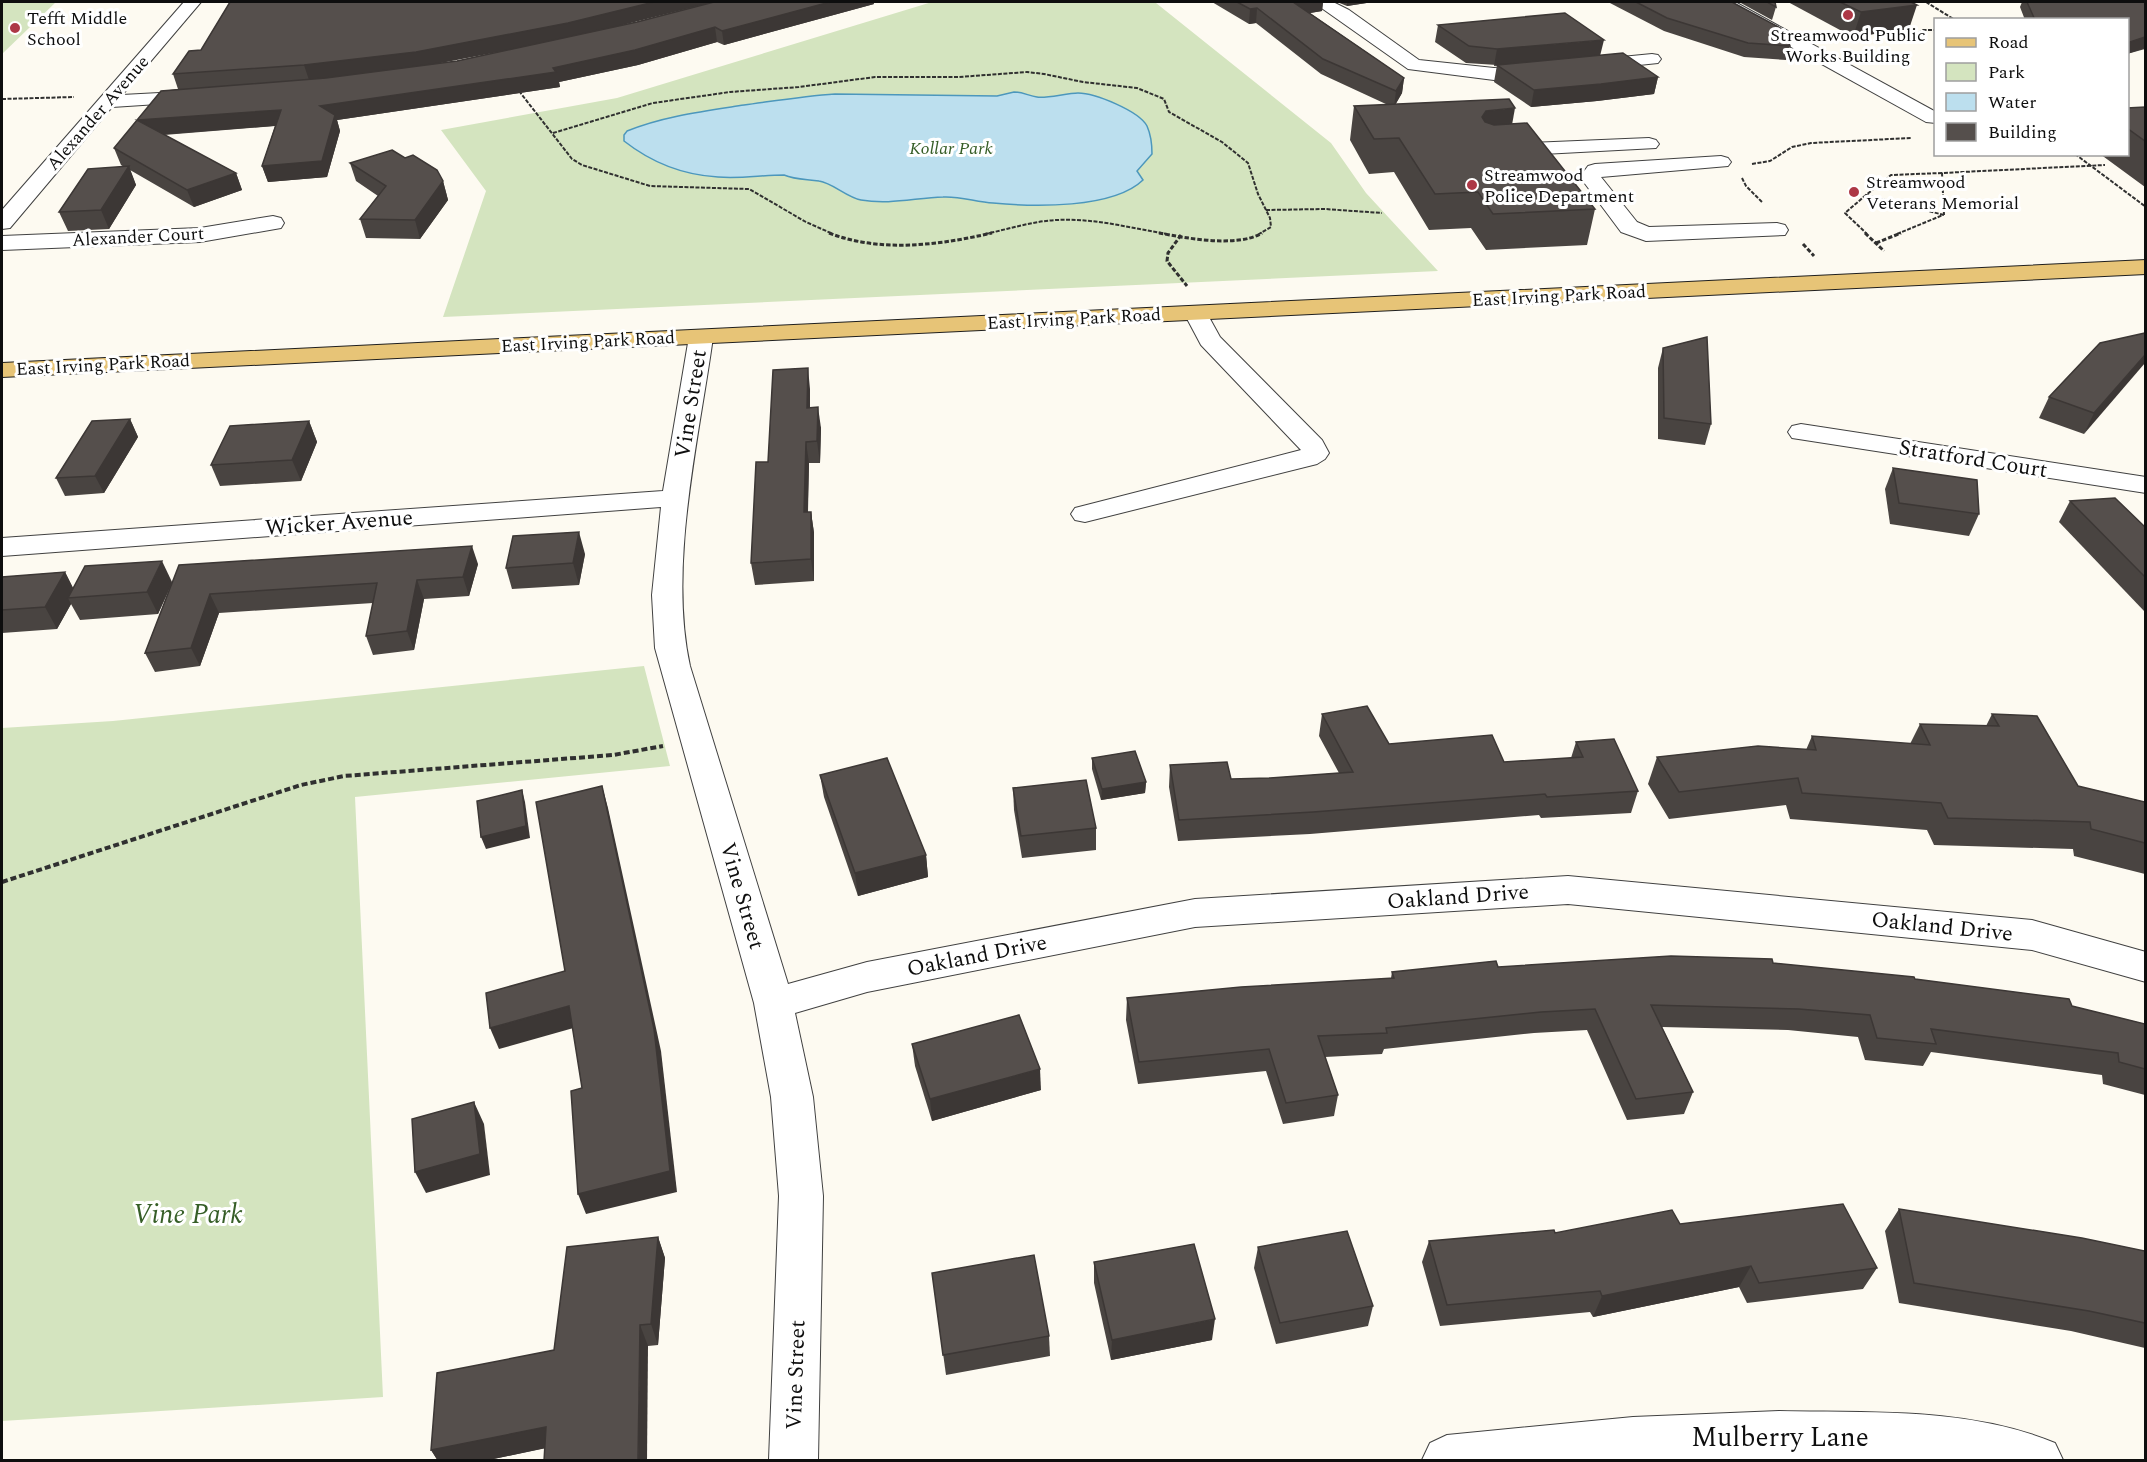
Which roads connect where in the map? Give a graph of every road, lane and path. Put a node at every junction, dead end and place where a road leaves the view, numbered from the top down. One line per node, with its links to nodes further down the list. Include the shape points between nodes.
1 (193, 2): 12 (street, Alexander Avenue)
2 (1321, 2): 8 (street, via 1414,65 1494,74)
3 (1723, 2): 13 (street)
4 (1926, 2): 5 (path)
5 (1952, 18)
6 (1934, 30): 7 (path, via 1923,30)
7 (1904, 42)
8 (1652, 59)
9 (518, 89): 14 (path)
10 (220, 96): 12 (street)
11 (2, 99): 12 (path)
12 (111, 99): 29 (street, Alexander Avenue)
13 (1933, 118)
14 (553, 133): 26 (path, via 653,103 730,92 875,77 1044,74 1156,94 1164,99 1169,111 1222,142 1248,163); 32 (path, via 572,159 605,174 650,186 749,189 806,224 864,243 890,246 944,242 1056,220)
15 (1912, 138): 18 (path, via 1811,143 1792,147 1770,161)
16 (1488, 151): 31 (street, via 1676,144 1721,158 1595,170 1590,177 1629,227 1646,234)
17 (2078, 156): 19 (path)
18 (1748, 165)
19 (2090, 165): 20 (path); 21 (path); 25 (path)
20 (2105, 165)
21 (1942, 173): 23 (path, via 1891,175); 28 (path)
22 (1741, 174): 24 (path, via 1746,186)
23 (1866, 195): 28 (path); 35 (path, via 1845,213)
24 (1767, 206)
25 (2145, 207)
26 (1266, 210): 27 (path, via 1325,208); 32 (path, via 1271,227 1246,240 1218,241)
27 (1382, 213)
28 (1944, 215): 35 (path)
29 (2, 222)
30 (273, 223): 34 (street, Alexander Court, via 200,235)
31 (1777, 230)
32 (1181, 235): 39 (path, via 1167,261)
33 (1799, 240): 38 (path)
34 (2, 243)
35 (1876, 243): 37 (path)
36 (2145, 267): 37 (main road, East Irving Park Road)
37 (1913, 279): 38 (main road, East Irving Park Road)
38 (1840, 283): 39 (main road, East Irving Park Road)
39 (1202, 313): 40 (main road, East Irving Park Road); 45 (street, via 1210,340 1316,453)
40 (701, 337): 41 (main road, East Irving Park Road); 44 (street, Vine Street)
41 (2, 370)
42 (1801, 432): 43 (street, Stratford Court)
43 (2145, 485)
44 (676, 498): 46 (street, Wicker Avenue); 47 (street, Vine Street, via 665,594 666,624)
45 (1085, 514)
46 (2, 547)
47 (696, 740): 48 (path, via 613,755 344,776 301,785); 50 (street, Vine Street)
48 (2, 882)
49 (2145, 968): 50 (street, Oakland Drive, via 2032,935 1568,890 1195,913 867,977)
50 (774, 1003): 51 (street, Vine Street, via 792,1097 801,1196)
51 (793, 1461)
52 (1448, 1461): 53 (street, Mulberry Lane, via 1633,1441 1779,1435 1946,1439)
53 (2038, 1461)

